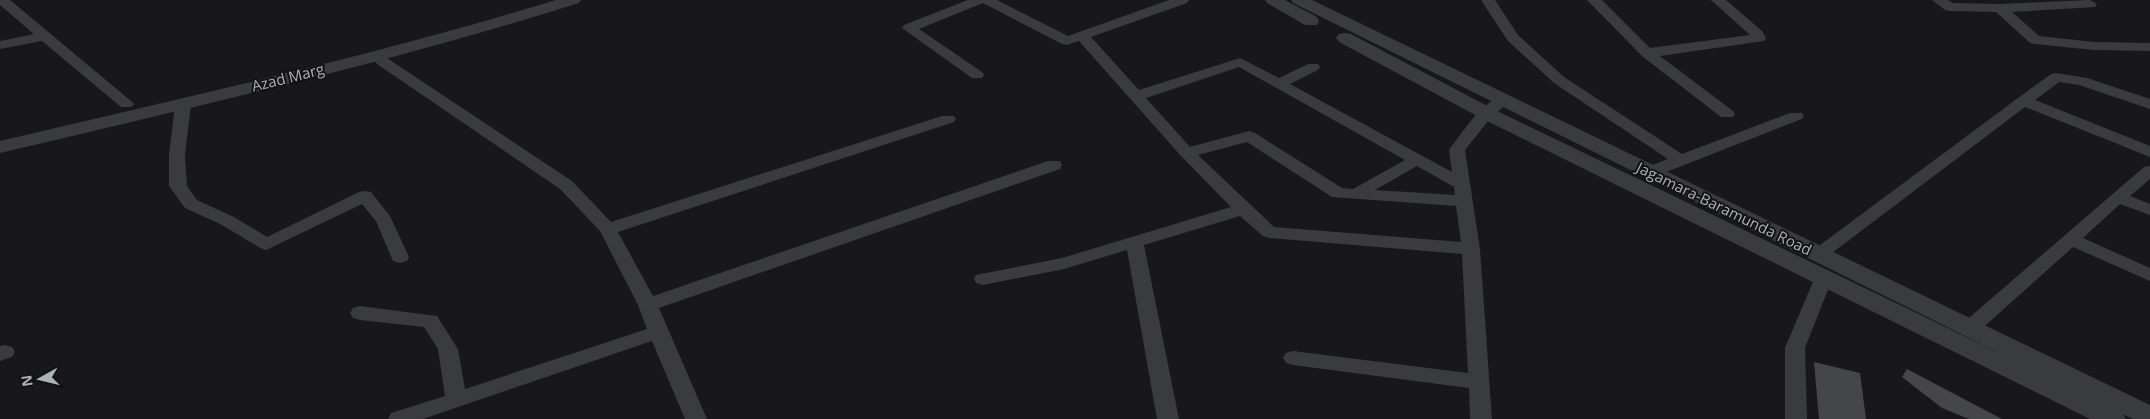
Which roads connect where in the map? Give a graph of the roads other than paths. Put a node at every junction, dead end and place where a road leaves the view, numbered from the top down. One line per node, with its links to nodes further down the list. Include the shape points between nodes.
1 (2, 0): 15 (street)
2 (533, 0): 27 (street, Azad Marg, via 313,60)
3 (573, 0): 20 (street, Azad Marg)
4 (980, 0): 22 (street, via 909,28)
5 (987, 0): 16 (street, via 1067,41)
6 (1182, 0): 16 (street)
7 (1273, 0): 30 (street, Jagamara-Baramunda Road)
8 (1299, 0): 25 (street, Jagamara-Baramunda Road)
9 (1488, 0): 39 (street, via 1513,38 1559,80)
10 (1594, 0): 19 (street)
11 (1718, 0): 19 (street, via 1759,38)
12 (1939, 0): 14 (street, via 1950,7)
13 (2090, 4): 14 (street)
14 (2000, 8): 18 (street, via 2035,40 2094,46)
15 (45, 36): 17 (street); 27 (street)
16 (1082, 36): 24 (street)
17 (0, 46)
18 (2150, 46)
19 (1647, 53): 31 (street)
20 (377, 55): 28 (street, Azad Marg); 49 (street, via 566,185)
21 (1313, 67): 23 (street)
22 (978, 75)
23 (1280, 83): 24 (street, via 1240,62); 38 (street)
24 (1135, 96): 37 (street)
25 (1504, 100): 30 (street); 42 (street, Jagamara-Baramunda Road)
26 (2022, 101): 29 (street, via 2056,77 2082,81); 36 (street); 53 (street)
27 (126, 104): 34 (street, Azad Marg)
28 (183, 104): 35 (street, Azad Marg); 54 (street, via 177,155 178,186 191,204 266,244 365,196 384,220)
29 (2150, 104)
30 (1486, 113): 43 (street, via 1458,150); 56 (street, Jagamara-Baramunda Road)
31 (1727, 114)
32 (1796, 116): 39 (street)
33 (948, 119): 49 (street)
34 (0, 132)
35 (0, 147)
36 (2150, 152)
37 (1187, 153): 44 (street, via 1249,136 1338,193); 47 (street)
38 (1416, 160): 43 (street); 44 (street)
39 (1680, 160): 42 (street)
40 (1054, 165): 58 (street)
41 (2150, 171): 45 (street)
42 (1650, 172): 53 (street, Jagamara-Baramunda Road)
43 (1461, 184): 46 (street)
44 (1356, 194): 46 (street)
45 (2118, 197): 48 (street); 50 (street)
46 (1465, 201): 52 (street)
47 (1243, 210): 51 (street); 52 (street, via 1270,232)
48 (2150, 210)
49 (608, 229): 58 (street)
50 (2070, 239): 55 (street); 60 (street)
51 (1134, 241): 57 (street, via 1064,263); 68 (street)
52 (1471, 249): 63 (street)
53 (1818, 255): 60 (street, Jagamara-Baramunda Road)
54 (400, 257)
55 (2150, 275)
56 (1824, 277): 70 (street, via 1795,348); 71 (street, Jagamara-Baramunda Road)
57 (983, 279)
58 (648, 305): 61 (street)
59 (360, 313): 64 (street, via 430,321 448,349)
60 (1970, 328): 65 (street, Jagamara-Baramunda Road)
61 (658, 332): 64 (street); 67 (street)
62 (1293, 358): 63 (street)
63 (1478, 382): 69 (street)
64 (456, 400): 66 (street)
65 (2150, 416)
66 (399, 419)
67 (696, 419)
68 (1168, 419)
69 (1481, 419)
70 (1796, 419)
71 (2113, 419)

